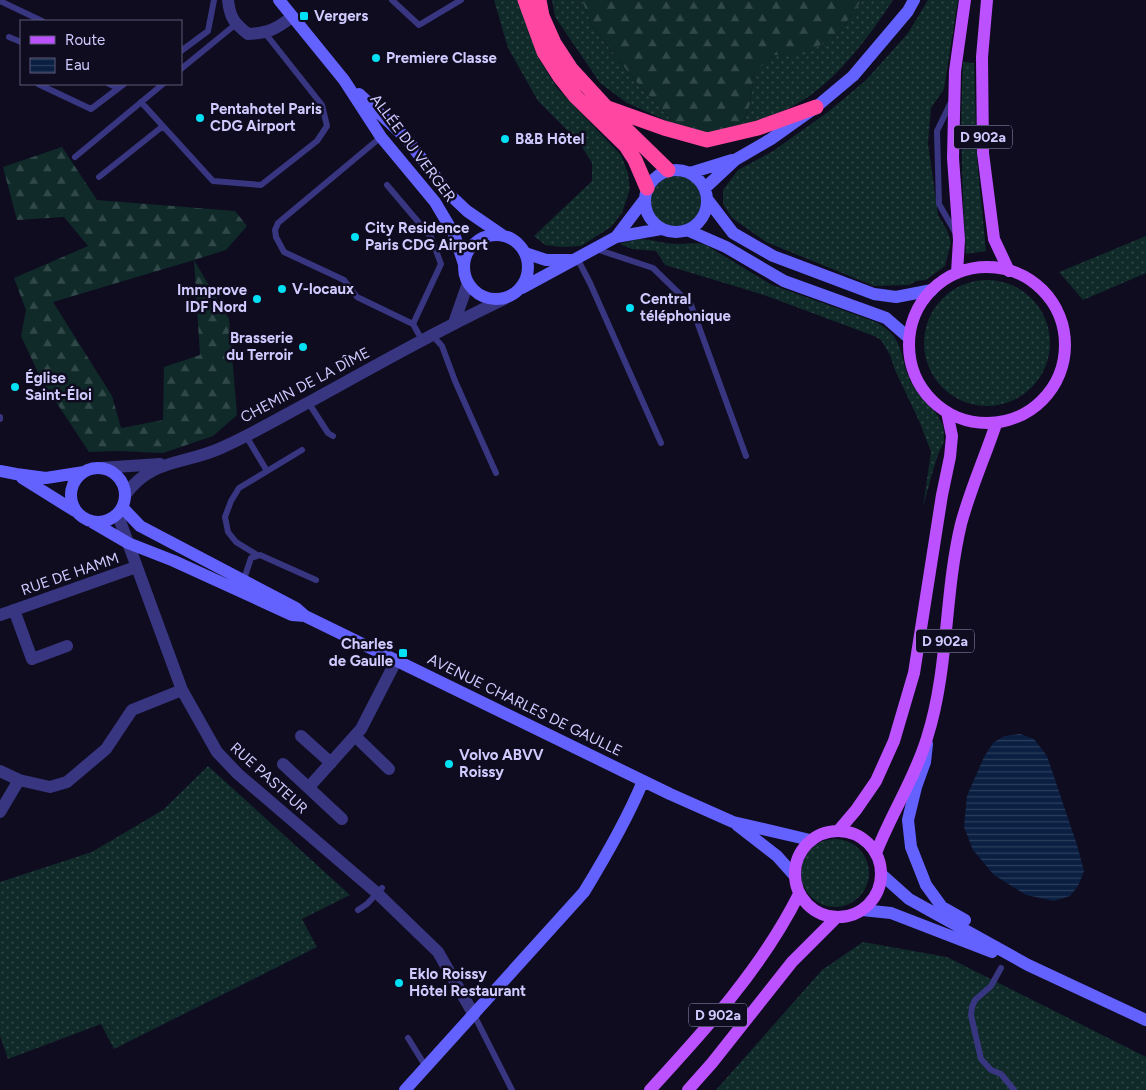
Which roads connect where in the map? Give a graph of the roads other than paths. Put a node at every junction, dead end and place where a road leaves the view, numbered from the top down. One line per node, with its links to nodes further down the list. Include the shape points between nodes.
1 (0, 0): 13 (lane)
2 (214, 0): 18 (lane, via 208,31)
3 (228, 0): 14 (street, via 230,14)
4 (279, 0): 12 (street, ALLÉE DU VERGER)
5 (392, 0): 6 (lane, via 419,25)
6 (461, 0)
7 (525, 0): 35 (highway, via 544,52 576,97 626,146)
8 (539, 0): 25 (highway, via 554,43 571,69)
9 (965, 0): 46 (main road, D 902a, via 954,96)
10 (987, 0): 45 (main road, D 902a, via 982,57 983,153 994,239)
11 (911, 4): 26 (street, via 853,76)
12 (292, 17): 15 (street); 20 (street, ALLÉE DU VERGER)
13 (40, 20)
14 (236, 24): 15 (street, via 248,34); 19 (lane)
15 (266, 33): 27 (lane, via 322,105 326,126 317,140 261,185 213,180)
16 (9, 37): 17 (lane)
17 (20, 42)
18 (182, 50)
19 (182, 68)
20 (344, 80): 28 (street, ALLÉE DU VERGER); 39 (street, ALLÉE DU VERGER, via 405,137 449,194)
21 (40, 85): 23 (lane, via 91,109)
22 (162, 85): 24 (lane)
23 (121, 86)
24 (141, 102): 27 (lane); 29 (lane)
25 (605, 107): 26 (highway, via 707,140 758,128); 31 (highway)
26 (816, 107): 30 (street)
27 (163, 126): 33 (lane)
28 (381, 137): 44 (street, ALLÉE DU VERGER, via 435,202 454,234); 52 (lane, via 278,222 276,237 284,252 344,280 357,297)
29 (75, 157)
30 (735, 160): 32 (street); 36 (street)
31 (668, 170): 32 (street); 35 (street, via 652,180)
32 (690, 173): 36 (street, via 698,179)
33 (99, 177)
34 (386, 185): 52 (lane, via 431,237 441,264)
35 (645, 194): 37 (street, via 648,216); 40 (street)
36 (706, 194): 38 (street, via 702,218); 49 (street, via 733,233 773,256 874,294 896,297)
37 (661, 229): 38 (street, via 671,232); 40 (street)
38 (688, 230): 54 (street, via 784,280 886,318)
39 (502, 235): 42 (street, via 520,244); 44 (street, via 486,237 473,245)
40 (616, 237): 41 (street)
41 (592, 248): 43 (street); 62 (lane, via 653,268 691,305)
42 (525, 253): 43 (street, via 546,260); 48 (street, via 529,271)
43 (574, 259): 48 (street); 60 (lane, via 590,282)
44 (464, 264): 47 (street)
45 (1009, 271): 46 (main road, via 977,268); 57 (main road, via 1034,283 1049,297 1060,318 1065,342 1063,366 1053,388 1036,406)
46 (958, 273): 49 (main road)
47 (468, 283): 50 (street, via 483,297); 51 (street)
48 (522, 288): 50 (street)
49 (932, 290): 54 (main road, via 916,312)
50 (504, 299): 51 (street, CHEMIN DE LA DÎME)
51 (454, 323): 53 (street, CHEMIN DE LA DÎME)
52 (413, 324): 53 (lane)
53 (427, 337): 55 (street, CHEMIN DE LA DÎME); 68 (lane, via 442,346)
54 (910, 338): 56 (main road, via 911,360 918,380 930,398)
55 (308, 402): 58 (street, CHEMIN DE LA DÎME); 59 (lane)
56 (947, 412): 57 (main road, via 968,421); 96 (main road, D 902a, via 952,436 950,457 914,673 894,741 876,781)
57 (996, 424): 85 (main road, D 902a, via 961,525 940,679)
58 (246, 435): 63 (street, CHEMIN DE LA DÎME, via 220,449); 66 (lane)
59 (333, 436)
60 (661, 443)
61 (302, 450): 66 (lane)
62 (746, 456)
63 (168, 464): 64 (street, CHEMIN DE LA DÎME); 70 (street, CHEMIN DE LA DÎME, via 148,471 134,482)
64 (100, 468): 67 (street); 70 (street, via 120,480)
65 (0, 470): 69 (street)
66 (266, 471): 74 (lane, via 239,488 226,517 228,532)
67 (84, 472): 69 (street, via 46,478); 71 (street, via 77,477 70,494)
68 (496, 473)
69 (16, 474): 71 (street)
70 (121, 505): 72 (street, via 109,520); 73 (street, RUE PASTEUR, via 120,521); 77 (street, AVENUE CHARLES DE GAULLE, via 140,526)
71 (76, 511): 72 (street)
72 (92, 522): 73 (street, AVENUE CHARLES DE GAULLE)
73 (128, 543): 75 (street, RUE PASTEUR); 77 (street, AVENUE CHARLES DE GAULLE)
74 (256, 556): 76 (lane, via 264,556); 77 (lane, via 251,558)
75 (136, 567): 78 (street, RUE DE HAMM); 82 (street, RUE PASTEUR)
76 (316, 580)
77 (242, 586): 81 (street, AVENUE CHARLES DE GAULLE, via 296,608 305,616)
78 (14, 610): 79 (street, RUE DE HAMM); 80 (street, RUE DE HAMM, via 32,659)
79 (0, 616)
80 (67, 646)
81 (396, 661): 84 (street); 91 (street, AVENUE CHARLES DE GAULLE)
82 (182, 690): 90 (street, via 132,710 106,749 67,782 50,787); 101 (street, RUE PASTEUR, via 222,758)
83 (301, 736): 86 (street)
84 (355, 736): 86 (street); 88 (street)
85 (927, 738): 98 (main road, D 902a); 106 (street, via 926,762 908,820 911,847 919,872 942,906 1006,946)
86 (331, 762): 92 (street)
87 (283, 764): 92 (street)
88 (389, 769)
89 (0, 770): 90 (street)
90 (19, 780): 93 (street)
91 (643, 781): 95 (street, AVENUE CHARLES DE GAULLE); 108 (street, via 584,892)
92 (309, 787): 94 (street)
93 (0, 812)
94 (342, 819)
95 (733, 822): 97 (street, AVENUE CHARLES DE GAULLE); 100 (street, AVENUE CHARLES DE GAULLE, via 777,856)
96 (839, 830): 97 (main road, via 828,831); 98 (main road, via 861,836)
97 (810, 840): 100 (main road, via 800,851)
98 (876, 853): 99 (main road)
99 (881, 874): 104 (main road, via 879,888); 106 (street, via 909,899)
100 (794, 875): 102 (main road)
101 (380, 890): 103 (lane); 108 (street, RUE PASTEUR, via 438,952)
102 (799, 894): 105 (main road, via 815,910); 114 (main road, D 902a, via 760,960 714,1020)
103 (358, 910)
104 (862, 910): 105 (main road); 106 (street, via 891,913)
105 (837, 917): 115 (main road, D 902a, via 792,962)
106 (1028, 965): 109 (street)
107 (1001, 968): 116 (lane, via 991,986 975,1000 971,1015 980,1059 991,1070 1001,1074)
108 (474, 1015): 111 (street); 113 (lane)
109 (1146, 1020)
110 (408, 1038): 111 (lane)
111 (426, 1067): 112 (street)
112 (404, 1090)
113 (512, 1090)
114 (650, 1090)
115 (688, 1090)
116 (1014, 1090)

